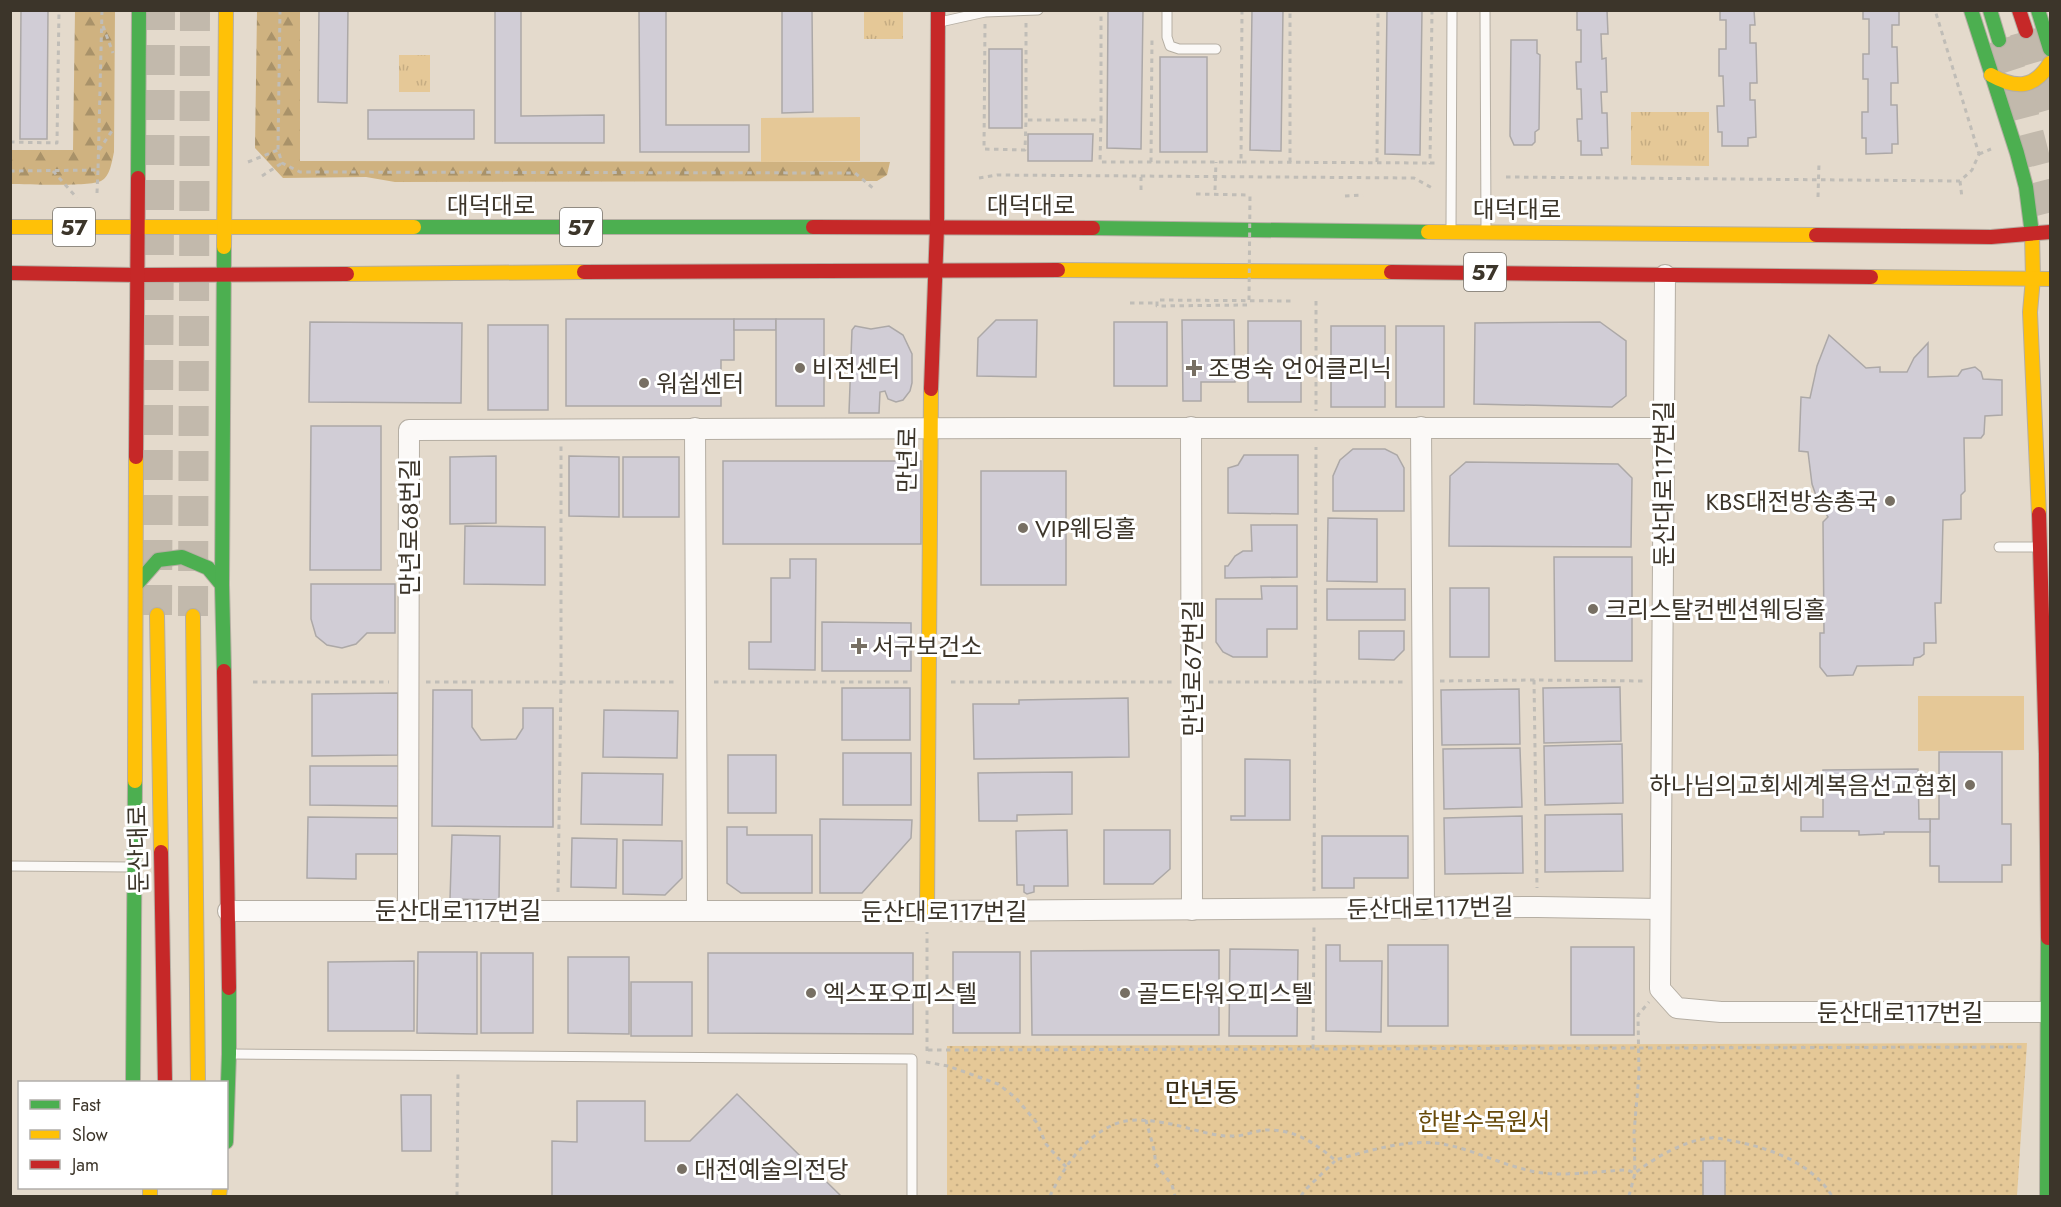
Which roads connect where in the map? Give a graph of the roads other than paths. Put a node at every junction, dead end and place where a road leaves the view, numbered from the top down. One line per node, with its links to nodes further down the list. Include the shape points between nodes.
1 (139, 10): 20 (main road)
2 (226, 10): 21 (main road)
3 (1038, 10): 11 (lane)
4 (1167, 10): 14 (lane, via 1170,46)
5 (1452, 10): 22 (lane)
6 (1485, 10): 23 (lane)
7 (1971, 10): 17 (main road)
8 (1990, 10): 13 (main road)
9 (2019, 10): 12 (main road)
10 (2038, 10): 15 (main road)
11 (938, 17): 19 (main road, 만년로)
12 (2026, 31)
13 (1999, 40)
14 (1216, 49)
15 (2050, 49)
16 (2050, 63): 17 (main road, via 2045,74 2032,84 2008,83)
17 (1991, 75): 25 (main road, via 2026,187)
18 (10, 227): 20 (main road, 대덕대로 / 57)
19 (937, 227): 21 (main road, 대덕대로 / 57); 22 (main road, 대덕대로 / 57); 26 (main road, 만년로)
20 (138, 228): 21 (main road, 대덕대로 / 57); 29 (main road)
21 (225, 228): 28 (main road)
22 (1451, 231): 23 (main road, 대덕대로 / 57)
23 (1486, 231): 25 (main road, 대덕대로 / 57, via 1991,237)
24 (2050, 232): 25 (main road, 대덕대로 / 57)
25 (2032, 234): 31 (main road)
26 (936, 270): 28 (main road, 57); 30 (main road, 57); 37 (main road, 만년로)
27 (10, 273): 29 (main road, 57)
28 (224, 274): 29 (main road, 57); 43 (main road)
29 (138, 275): 42 (main road)
30 (1665, 275): 31 (main road, 57); 36 (street, 둔산대로117번길)
31 (2033, 278): 32 (main road, 57); 39 (main road, via 2030,312)
32 (2050, 279)
33 (1191, 427): 34 (street); 37 (street); 48 (street, 만년로67번길)
34 (1422, 427): 36 (street); 49 (street)
35 (696, 428): 37 (street, 만년로68번길); 52 (street, 만년로68번길, via 409,430); 53 (street)
36 (1664, 428): 50 (street, 둔산대로117번길)
37 (930, 429): 54 (main road, 만년로)
38 (2050, 452): 39 (main road)
39 (2038, 468): 40 (main road)
40 (2041, 547): 41 (lane); 55 (main road)
41 (1999, 548)
42 (136, 585): 43 (main road, via 158,560 182,557 208,568); 47 (main road)
43 (222, 585): 51 (main road)
44 (157, 615): 58 (main road, 둔산대로)
45 (193, 616): 59 (main road)
46 (10, 866): 47 (lane)
47 (133, 867): 57 (main road)
48 (1192, 909): 49 (street, 둔산대로117번길); 54 (street, 둔산대로117번길)
49 (1424, 909): 50 (street, 둔산대로117번길)
50 (1660, 909): 55 (street, 둔산대로117번길, via 1660,988 1677,1008 1721,1012)
51 (228, 910): 52 (street, 둔산대로117번길); 56 (main road)
52 (408, 910): 53 (street, 둔산대로117번길)
53 (697, 910): 54 (street, 둔산대로117번길)
54 (927, 911)
55 (2049, 1012): 62 (main road)
56 (229, 1054): 60 (main road); 61 (lane, via 912,1059)
57 (133, 1081)
58 (165, 1081)
59 (198, 1081)
60 (228, 1083)
61 (912, 1197)
62 (2047, 1197)

